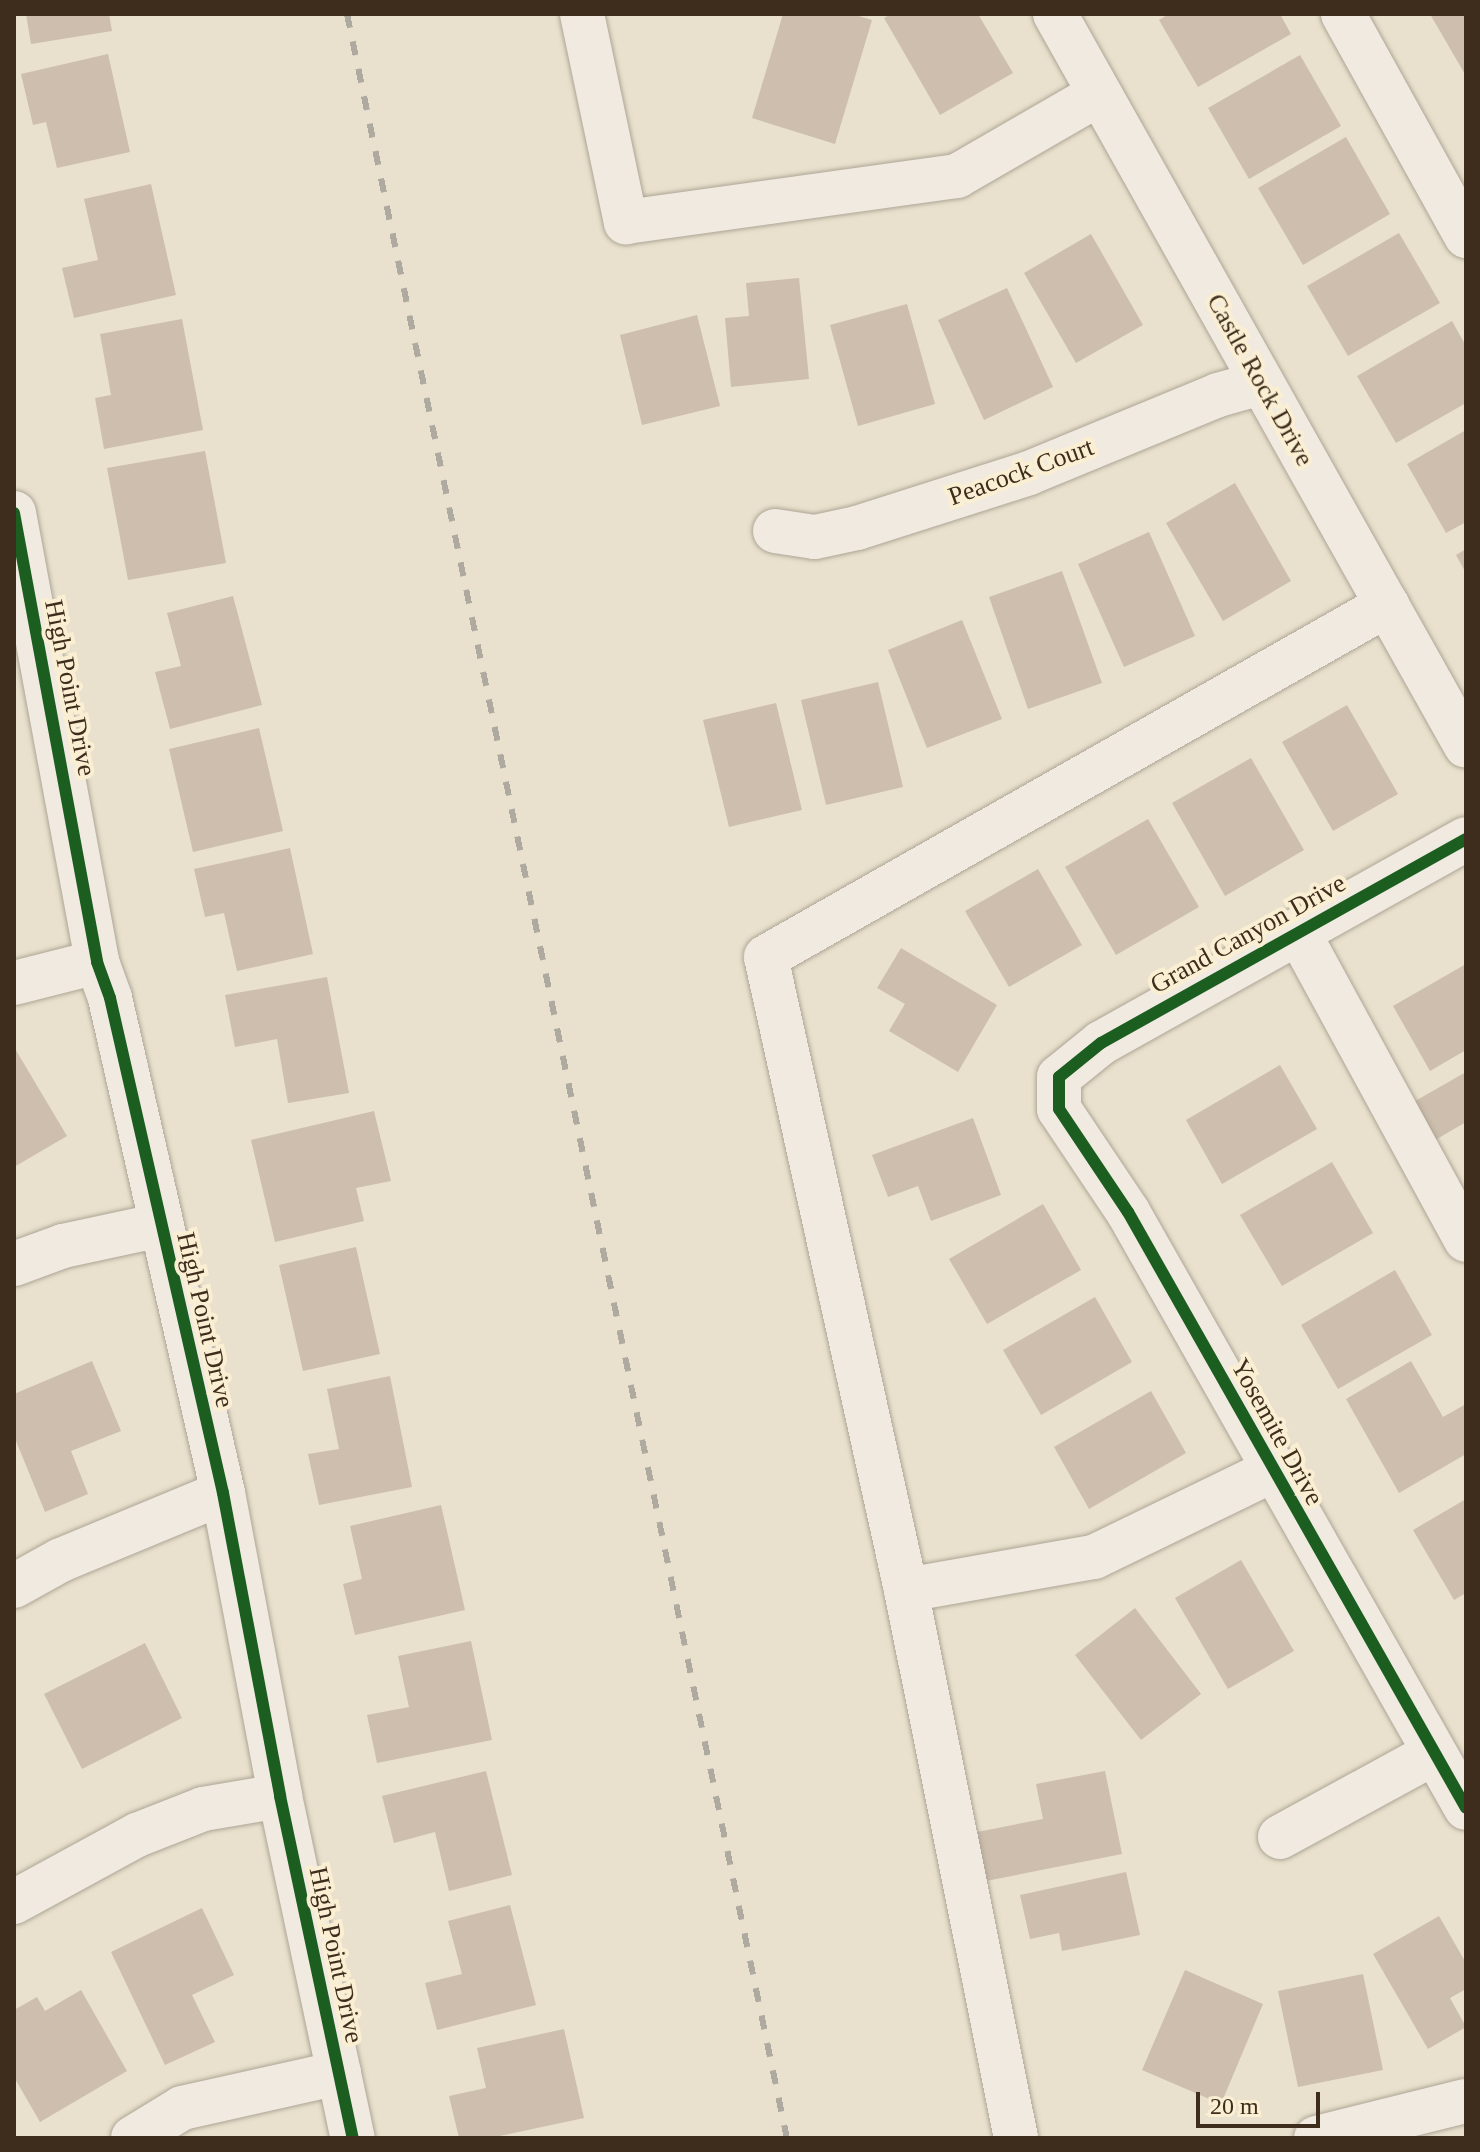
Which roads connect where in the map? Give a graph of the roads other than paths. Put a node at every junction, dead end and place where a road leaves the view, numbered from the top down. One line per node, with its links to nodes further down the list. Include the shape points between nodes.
1 (582, 14): 4 (street, via 626,222 957,176)
2 (1055, 14): 4 (street, Castle Rock Drive)
3 (1343, 14): 5 (street)
4 (1099, 94): 6 (street, Castle Rock Drive)
5 (1466, 236)
6 (1261, 383): 8 (street, Peacock Court, via 1218,395 1029,473 857,528 815,537); 9 (street, Castle Rock Drive)
7 (14, 513): 10 (street, High Point Drive)
8 (775, 531)
9 (1387, 605): 11 (street, Castle Rock Drive); 23 (street, via 766,957)
10 (33, 700): 14 (street, High Point Drive)
11 (1466, 746)
12 (1466, 839): 13 (street, Grand Canyon Drive)
13 (1297, 930): 16 (street, Grand Canyon Drive, via 1101,1043); 18 (street)
14 (97, 962): 15 (street); 17 (street, High Point Drive, via 110,998)
15 (14, 983)
16 (1059, 1077): 20 (street, Yosemite Drive, via 1059,1109 1128,1212)
17 (161, 1225): 19 (street, via 63,1246); 21 (street, High Point Drive)
18 (1466, 1240)
19 (14, 1264)
20 (1273, 1470): 23 (street, via 1094,1557); 24 (street, Yosemite Drive)
21 (223, 1493): 22 (street, via 61,1560); 25 (street, High Point Drive)
22 (14, 1586)
23 (906, 1590): 33 (street)
24 (1432, 1754): 26 (street, Yosemite Drive); 27 (street)
25 (280, 1796): 28 (street, via 203,1809 137,1835); 29 (street, High Point Drive)
26 (1466, 1808)
27 (1280, 1837)
28 (14, 1902)
29 (339, 2073): 31 (street, via 182,2108); 32 (street, High Point Drive)
30 (1466, 2101): 34 (street)
31 (133, 2138)
32 (353, 2138)
33 (1016, 2138)
34 (1316, 2138)

